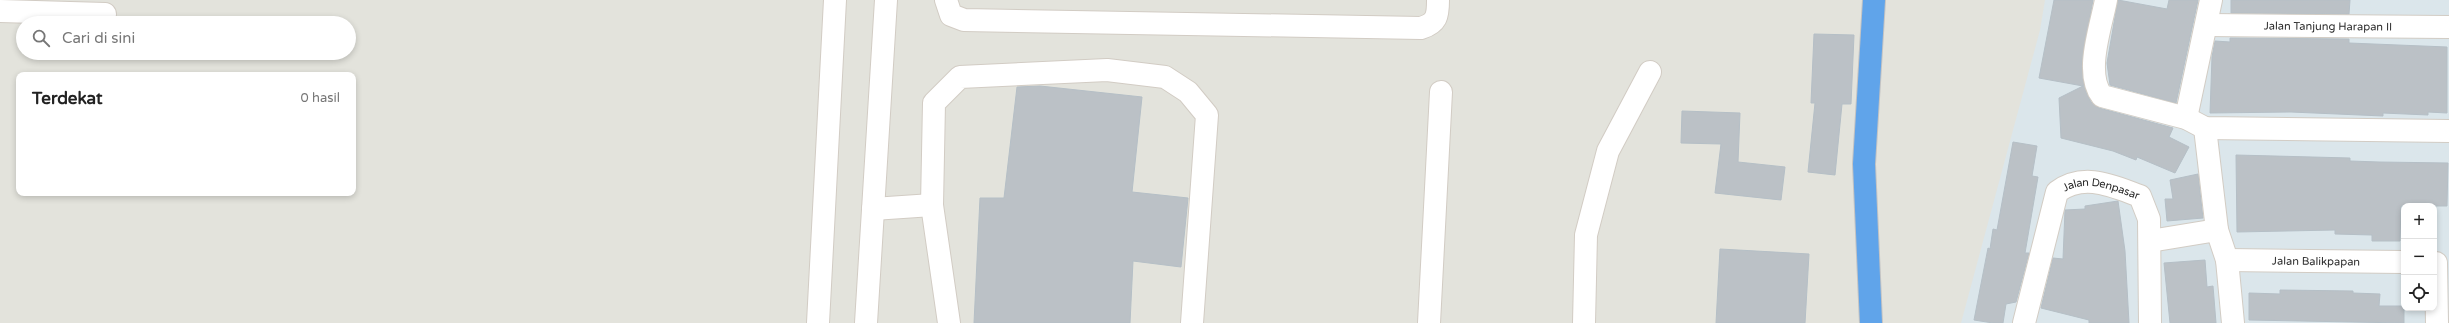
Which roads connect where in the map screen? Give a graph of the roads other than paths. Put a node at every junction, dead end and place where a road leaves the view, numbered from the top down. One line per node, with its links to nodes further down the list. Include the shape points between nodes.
1 (835, 0): 24 (street)
2 (886, 0): 18 (street)
3 (946, 0): 4 (street, via 952,15 964,20 1421,28 1432,25 1438,16)
4 (1438, 0)
5 (1874, 0): 30 (main road, via 1864,164)
6 (2106, 0): 14 (street, via 2093,74 2098,91 2102,96)
7 (2211, 0): 10 (street)
8 (0, 11): 9 (street)
9 (105, 14)
10 (2207, 25): 11 (street, Jalan Tanjung Harapan II); 14 (street)
11 (2449, 26)
12 (1650, 72): 29 (street, via 1608,151 1586,235)
13 (1441, 92): 28 (street)
14 (2186, 118): 15 (street)
15 (2205, 128): 16 (street); 19 (street)
16 (2449, 131)
17 (932, 205): 18 (street); 26 (street); 27 (street, via 934,103 960,77 1107,70 1165,77 1188,92 1207,115)
18 (873, 209): 25 (street)
19 (2217, 230): 20 (street); 21 (street)
20 (2150, 241): 31 (street, Jalan Denpasar, via 2149,218 2140,196 2097,181 2066,185 2057,192); 32 (street, Jalan Denpasar)
21 (2227, 260): 22 (street, Jalan Balikpapan); 33 (street)
22 (2401, 262)
23 (2440, 263): 34 (street)
24 (818, 323)
25 (866, 323)
26 (949, 323)
27 (1192, 323)
28 (1429, 323)
29 (1584, 323)
30 (1871, 323)
31 (2024, 323)
32 (2150, 323)
33 (2233, 323)
34 (2438, 323)

